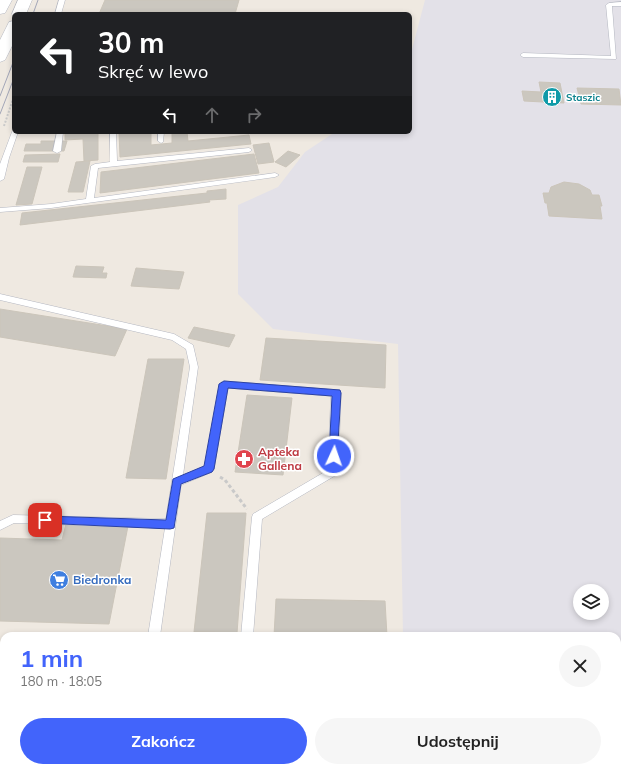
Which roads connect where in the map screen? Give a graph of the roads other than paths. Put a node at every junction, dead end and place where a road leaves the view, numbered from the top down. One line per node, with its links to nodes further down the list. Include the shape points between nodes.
1 (4, 0): 5 (main road)
2 (25, 0): 6 (main road)
3 (62, 0): 7 (lane)
4 (621, 4): 9 (lane, via 609,5 614,58)
5 (0, 10)
6 (20, 12)
7 (59, 12)
8 (12, 30): 10 (main road)
9 (523, 55)
10 (0, 58)
11 (14, 134): 20 (lane)
12 (60, 134): 17 (lane)
13 (113, 134): 18 (lane)
14 (161, 134): 15 (lane)
15 (161, 141)
16 (249, 150): 18 (lane)
17 (56, 151)
18 (114, 165): 21 (lane, via 95,166)
19 (275, 175): 21 (lane)
20 (0, 179)
21 (90, 200): 22 (lane)
22 (0, 210)
23 (0, 297): 24 (lane, via 174,337 190,347 194,367)
24 (177, 482): 25 (lane); 28 (lane, via 209,469 224,384 336,393 333,472 257,517)
25 (170, 524): 26 (lane, via 13,519); 27 (lane)
26 (0, 526)
27 (155, 632)
28 (247, 632)

